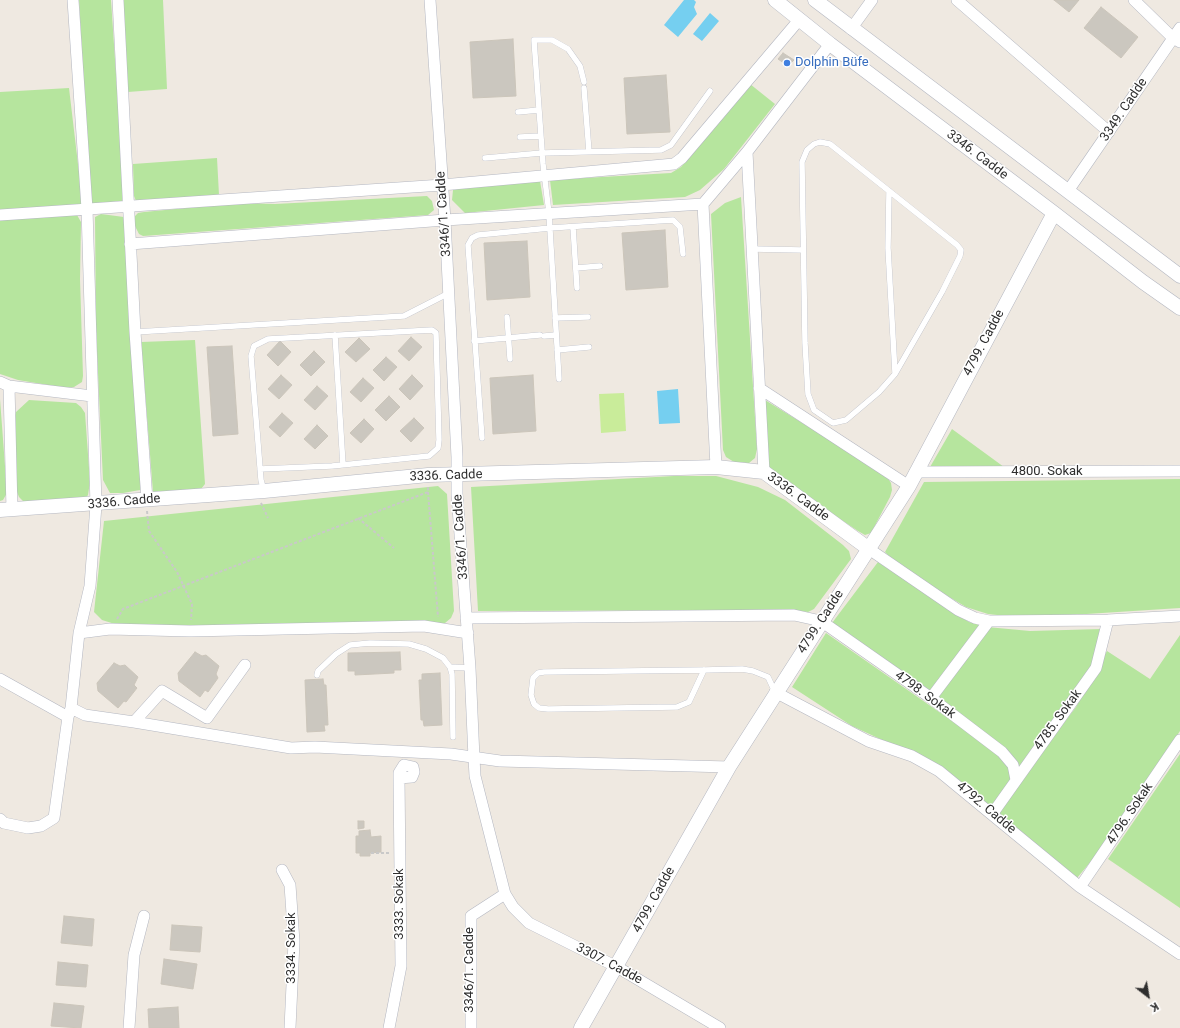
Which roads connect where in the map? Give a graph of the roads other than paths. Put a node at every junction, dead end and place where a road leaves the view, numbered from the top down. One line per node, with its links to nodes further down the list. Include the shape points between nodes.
1 (73, 0): 30 (street)
2 (118, 0): 29 (street)
3 (430, 0): 25 (street, 3346/1. Cadde)
4 (775, 0): 9 (street, 3346. Cadde)
5 (815, 0): 11 (street, 3346. Cadde)
6 (872, 0): 11 (street)
7 (956, 0): 17 (street)
8 (1134, 0): 12 (street)
9 (799, 20): 13 (street, 3346. Cadde); 24 (street, via 682,158 674,164)
10 (1180, 28): 12 (street, 3349. Cadde)
11 (851, 29): 27 (street, 3346. Cadde)
12 (1177, 40): 17 (street, 3349. Cadde)
13 (830, 44): 21 (street); 31 (street, 3346. Cadde)
14 (710, 91): 20 (lane, via 673,142 665,149)
15 (539, 110): 16 (lane); 18 (lane); 20 (lane, via 534,40 552,40 568,49 577,60 584,85)
16 (518, 112)
17 (1109, 132): 27 (street, 3349. Cadde)
18 (541, 136): 19 (lane); 22 (lane)
19 (520, 138)
20 (588, 152): 22 (lane)
21 (746, 152): 28 (street); 38 (street)
22 (542, 153): 23 (lane); 24 (lane)
23 (485, 158)
24 (544, 174): 25 (street); 32 (lane)
25 (442, 185): 29 (street); 34 (street, 3346/1. Cadde)
26 (889, 191): 39 (lane, via 830,144 814,144 807,150 802,162); 58 (lane, via 888,248); 58 (lane, via 957,244 961,250 942,292)
27 (1068, 191): 43 (street, 3346. Cadde)
28 (703, 204): 32 (street); 65 (street)
29 (129, 207): 30 (street); 37 (street)
30 (87, 209): 33 (street); 62 (street)
31 (1054, 212): 46 (street, 3346. Cadde); 69 (street, 4799. Cadde)
32 (549, 213): 34 (street); 36 (lane)
33 (0, 215)
34 (445, 220): 37 (street); 45 (street, 3346/1. Cadde)
35 (573, 227): 36 (lane); 40 (lane, via 674,220 680,227); 42 (lane)
36 (550, 228): 49 (lane); 54 (lane, via 478,235 469,242)
37 (130, 244): 50 (street)
38 (752, 249): 39 (lane); 61 (street)
39 (803, 250): 58 (lane, via 808,394 814,410 833,423 846,420 879,392)
40 (682, 254)
41 (600, 266): 42 (lane)
42 (576, 268): 44 (lane)
43 (1180, 276)
44 (577, 288)
45 (450, 293): 50 (lane, via 404,316); 70 (street, 3346/1. Cadde)
46 (1180, 308)
47 (588, 316): 49 (lane)
48 (507, 317): 53 (lane)
49 (555, 318): 52 (lane)
50 (135, 332): 73 (street)
51 (335, 335): 64 (lane); 64 (lane, via 432,330 436,333 438,448 429,456); 66 (lane, via 268,339 254,346 251,356)
52 (556, 335): 53 (lane); 56 (lane)
53 (509, 338): 54 (lane); 57 (lane)
54 (474, 341): 63 (lane)
55 (590, 347): 56 (lane)
56 (557, 350): 59 (lane)
57 (510, 360)
58 (895, 374)
59 (559, 379)
60 (4, 384): 62 (street); 75 (street)
61 (759, 388): 68 (street); 71 (street)
62 (92, 396): 74 (street)
63 (482, 438)
64 (343, 465): 66 (lane)
65 (716, 467): 68 (street, 3336. Cadde); 70 (street, 3336. Cadde)
66 (260, 469): 72 (lane)
67 (1180, 471): 69 (street, 4800. Sokak)
68 (764, 472): 76 (street, 3336. Cadde)
69 (915, 472): 71 (street, 4799. Cadde)
70 (458, 475): 72 (street, 3336. Cadde, via 428,475); 78 (street, 3346/1. Cadde)
71 (908, 486): 76 (street, 4799. Cadde)
72 (260, 491): 73 (street, 3336. Cadde)
73 (147, 500): 74 (street, 3336. Cadde)
74 (96, 505): 75 (street, 3336. Cadde); 82 (street, via 90,586)
75 (6, 510)
76 (869, 549): 80 (street, 4799. Cadde); 81 (street, via 958,610)
77 (1180, 616): 79 (street)
78 (466, 618): 80 (street, via 794,615); 83 (street, 3346/1. Cadde)
79 (1108, 620): 81 (street); 99 (street, 4785. Sokak, via 1096,668)
80 (821, 621): 90 (street, 4799. Cadde); 91 (street, 4798. Sokak)
81 (989, 621): 91 (street)
82 (79, 633): 83 (street, via 110,629 190,631 424,626); 92 (street)
83 (468, 633): 86 (street, 3346/1. Cadde)
84 (245, 665): 93 (street, via 207,718 162,691)
85 (450, 667): 86 (lane); 88 (lane, via 443,658 418,646 370,643 350,645 336,654); 94 (lane)
86 (470, 668): 96 (street, 3346/1. Cadde)
87 (704, 670): 87 (lane, via 544,672 533,678 531,695 538,708 548,709 676,707 689,702); 90 (lane, via 753,671 768,677)
88 (317, 675)
89 (0, 679): 92 (street)
90 (775, 692): 97 (street, 4799. Cadde); 100 (street, 4792. Cadde, via 868,741 912,756 939,771)
91 (931, 698): 99 (street, 4798. Sokak, via 1009,758)
92 (70, 713): 93 (street); 101 (street, via 54,818 41,826 28,828 4,823)
93 (134, 722): 96 (street, via 291,748 451,754)
94 (453, 737)
95 (1180, 740): 103 (street, 4796. Sokak)
96 (474, 758): 97 (street, via 500,761); 104 (street, 3346/1. Cadde, via 475,776)
97 (729, 767): 107 (street, 4799. Cadde)
98 (399, 778): 110 (street, 3333. Sokak, via 401,966)
99 (1016, 780): 100 (street, 4785. Sokak)
100 (992, 813): 103 (street, 4792. Cadde)
101 (0, 819)
102 (282, 870): 109 (street, 3334. Sokak, via 290,886 294,942)
103 (1080, 887): 106 (street, 4792. Cadde)
104 (505, 894): 107 (street, 3307. Cadde, via 513,907 529,922); 111 (street, 3346/1. Cadde, via 471,916)
105 (144, 916): 108 (street, via 134,955)
106 (1180, 954)
107 (617, 967): 112 (street, 4799. Cadde); 113 (street, 3307. Cadde)
108 (129, 1028)
109 (290, 1028)
110 (388, 1028)
111 (471, 1028)
112 (581, 1028)
113 (720, 1028)

